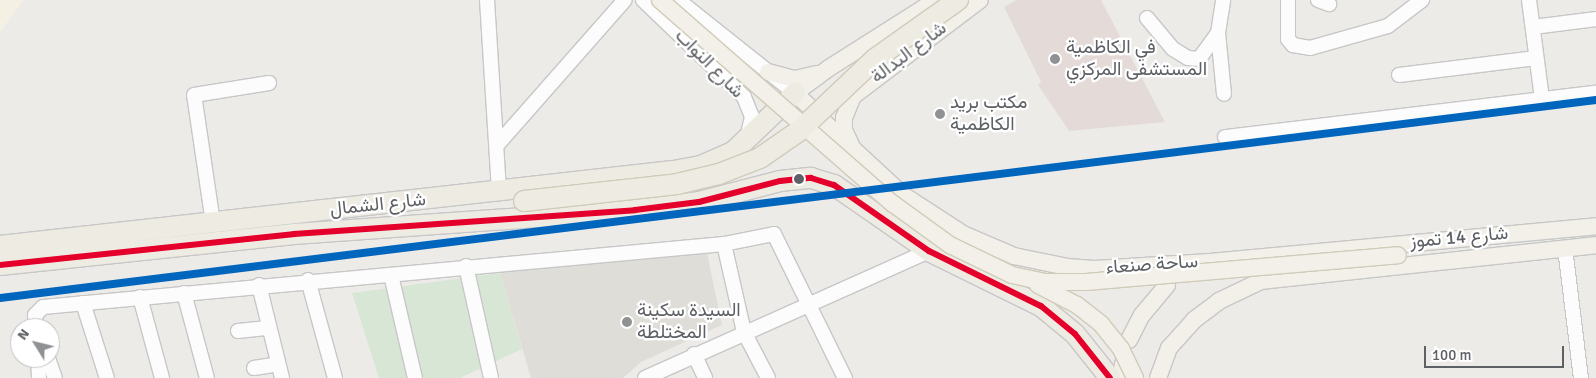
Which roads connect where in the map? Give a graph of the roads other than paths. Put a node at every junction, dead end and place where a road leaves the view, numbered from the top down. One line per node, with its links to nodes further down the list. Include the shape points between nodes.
1 (487, 0): 30 (street)
2 (625, 0): 30 (street)
3 (643, 0): 24 (street, شارع النواب)
4 (660, 0): 33 (main road, bridge)
5 (678, 0): 20 (street, شارع النواب)
6 (936, 0): 18 (main road, شارع البدالة)
7 (958, 0): 34 (highway, bridge, via 875,59 790,139 740,167 677,184)
8 (980, 0): 31 (main road, شارع البدالة, via 853,96 844,118 848,141)
9 (1223, 0): 16 (street)
10 (1288, 0): 11 (street, via 1288,40 1293,45 1310,48 1388,26)
11 (1422, 0)
12 (1530, 0): 15 (street)
13 (1147, 18): 16 (street, via 1173,49 1188,58 1199,59)
14 (1596, 19): 15 (street)
15 (1533, 27): 17 (street)
16 (1218, 33): 23 (street)
17 (1536, 58): 19 (street); 26 (street)
18 (829, 68): 20 (main road, via 796,79); 27 (main road)
19 (1399, 75)
20 (769, 79): 27 (street, شارع النواب)
21 (269, 83): 35 (street, via 194,95)
22 (1596, 92): 26 (street)
23 (1224, 94)
24 (744, 97): 25 (street); 28 (street, شارع النواب, via 752,117)
25 (761, 98)
26 (1542, 99): 29 (street)
27 (785, 107): 28 (highway, شارع الشمال); 31 (main road, via 822,120)
28 (753, 133): 32 (highway, شارع الشمال, via 733,152 701,166)
29 (1225, 137)
30 (497, 145): 32 (street)
31 (855, 150): 45 (main road, ساحة صنعاء, via 903,195 980,242 1040,263 1094,269)
32 (499, 192): 35 (highway, شارع الشمال)
33 (892, 203): 34 (highway, bridge, via 839,176 803,168 784,168 686,193 509,212); 51 (main road, bridge, via 964,253)
34 (461, 211): 37 (highway)
35 (213, 223): 41 (highway, شارع الشمال)
36 (1596, 226): 44 (main road, شارع 14 تموز)
37 (294, 234): 43 (highway, via 636,210 699,202 780,181 811,178 834,185); 46 (highway)
38 (1596, 234): 51 (main road, bridge, via 1156,278 1063,283)
39 (724, 244): 47 (street); 58 (street, via 774,234); 62 (street)
40 (1596, 245): 42 (main road)
41 (0, 246)
42 (1565, 248): 49 (main road); 80 (street)
43 (929, 251): 58 (street); 67 (highway, via 1041,306)
44 (1323, 251): 45 (main road, ساحة صنعاء); 49 (main road, via 1329,260)
45 (1210, 262): 48 (main road, ساحة صنعاء)
46 (0, 265)
47 (466, 266): 50 (street); 74 (street)
48 (1189, 268)
49 (1325, 273): 79 (main road, via 1275,278 1232,294 1194,320 1169,348)
50 (391, 275): 52 (street); 73 (street)
51 (1025, 278): 67 (main road, bridge, via 1071,301 1101,324 1122,349)
52 (308, 280): 53 (street); 72 (street)
53 (259, 285): 55 (street); 60 (street)
54 (1167, 285): 63 (main road, ساحة صنعاء, via 1142,314)
55 (184, 293): 56 (street); 70 (street)
56 (140, 297): 57 (street); 69 (street)
57 (83, 303): 59 (street, via 43,307); 68 (street)
58 (810, 304): 62 (street); 78 (street)
59 (38, 318)
60 (268, 328): 61 (street); 65 (street)
61 (238, 331)
62 (744, 332): 64 (street); 77 (street)
63 (1129, 340)
64 (694, 354): 75 (street); 76 (street)
65 (278, 364): 66 (street); 71 (street)
66 (254, 368)
67 (1129, 376)
68 (107, 378)
69 (162, 378)
70 (207, 378)
71 (282, 378)
72 (336, 378)
73 (415, 378)
74 (491, 378)
75 (645, 378)
76 (706, 378)
77 (768, 378)
78 (845, 378)
79 (1158, 378)
80 (1581, 378)

